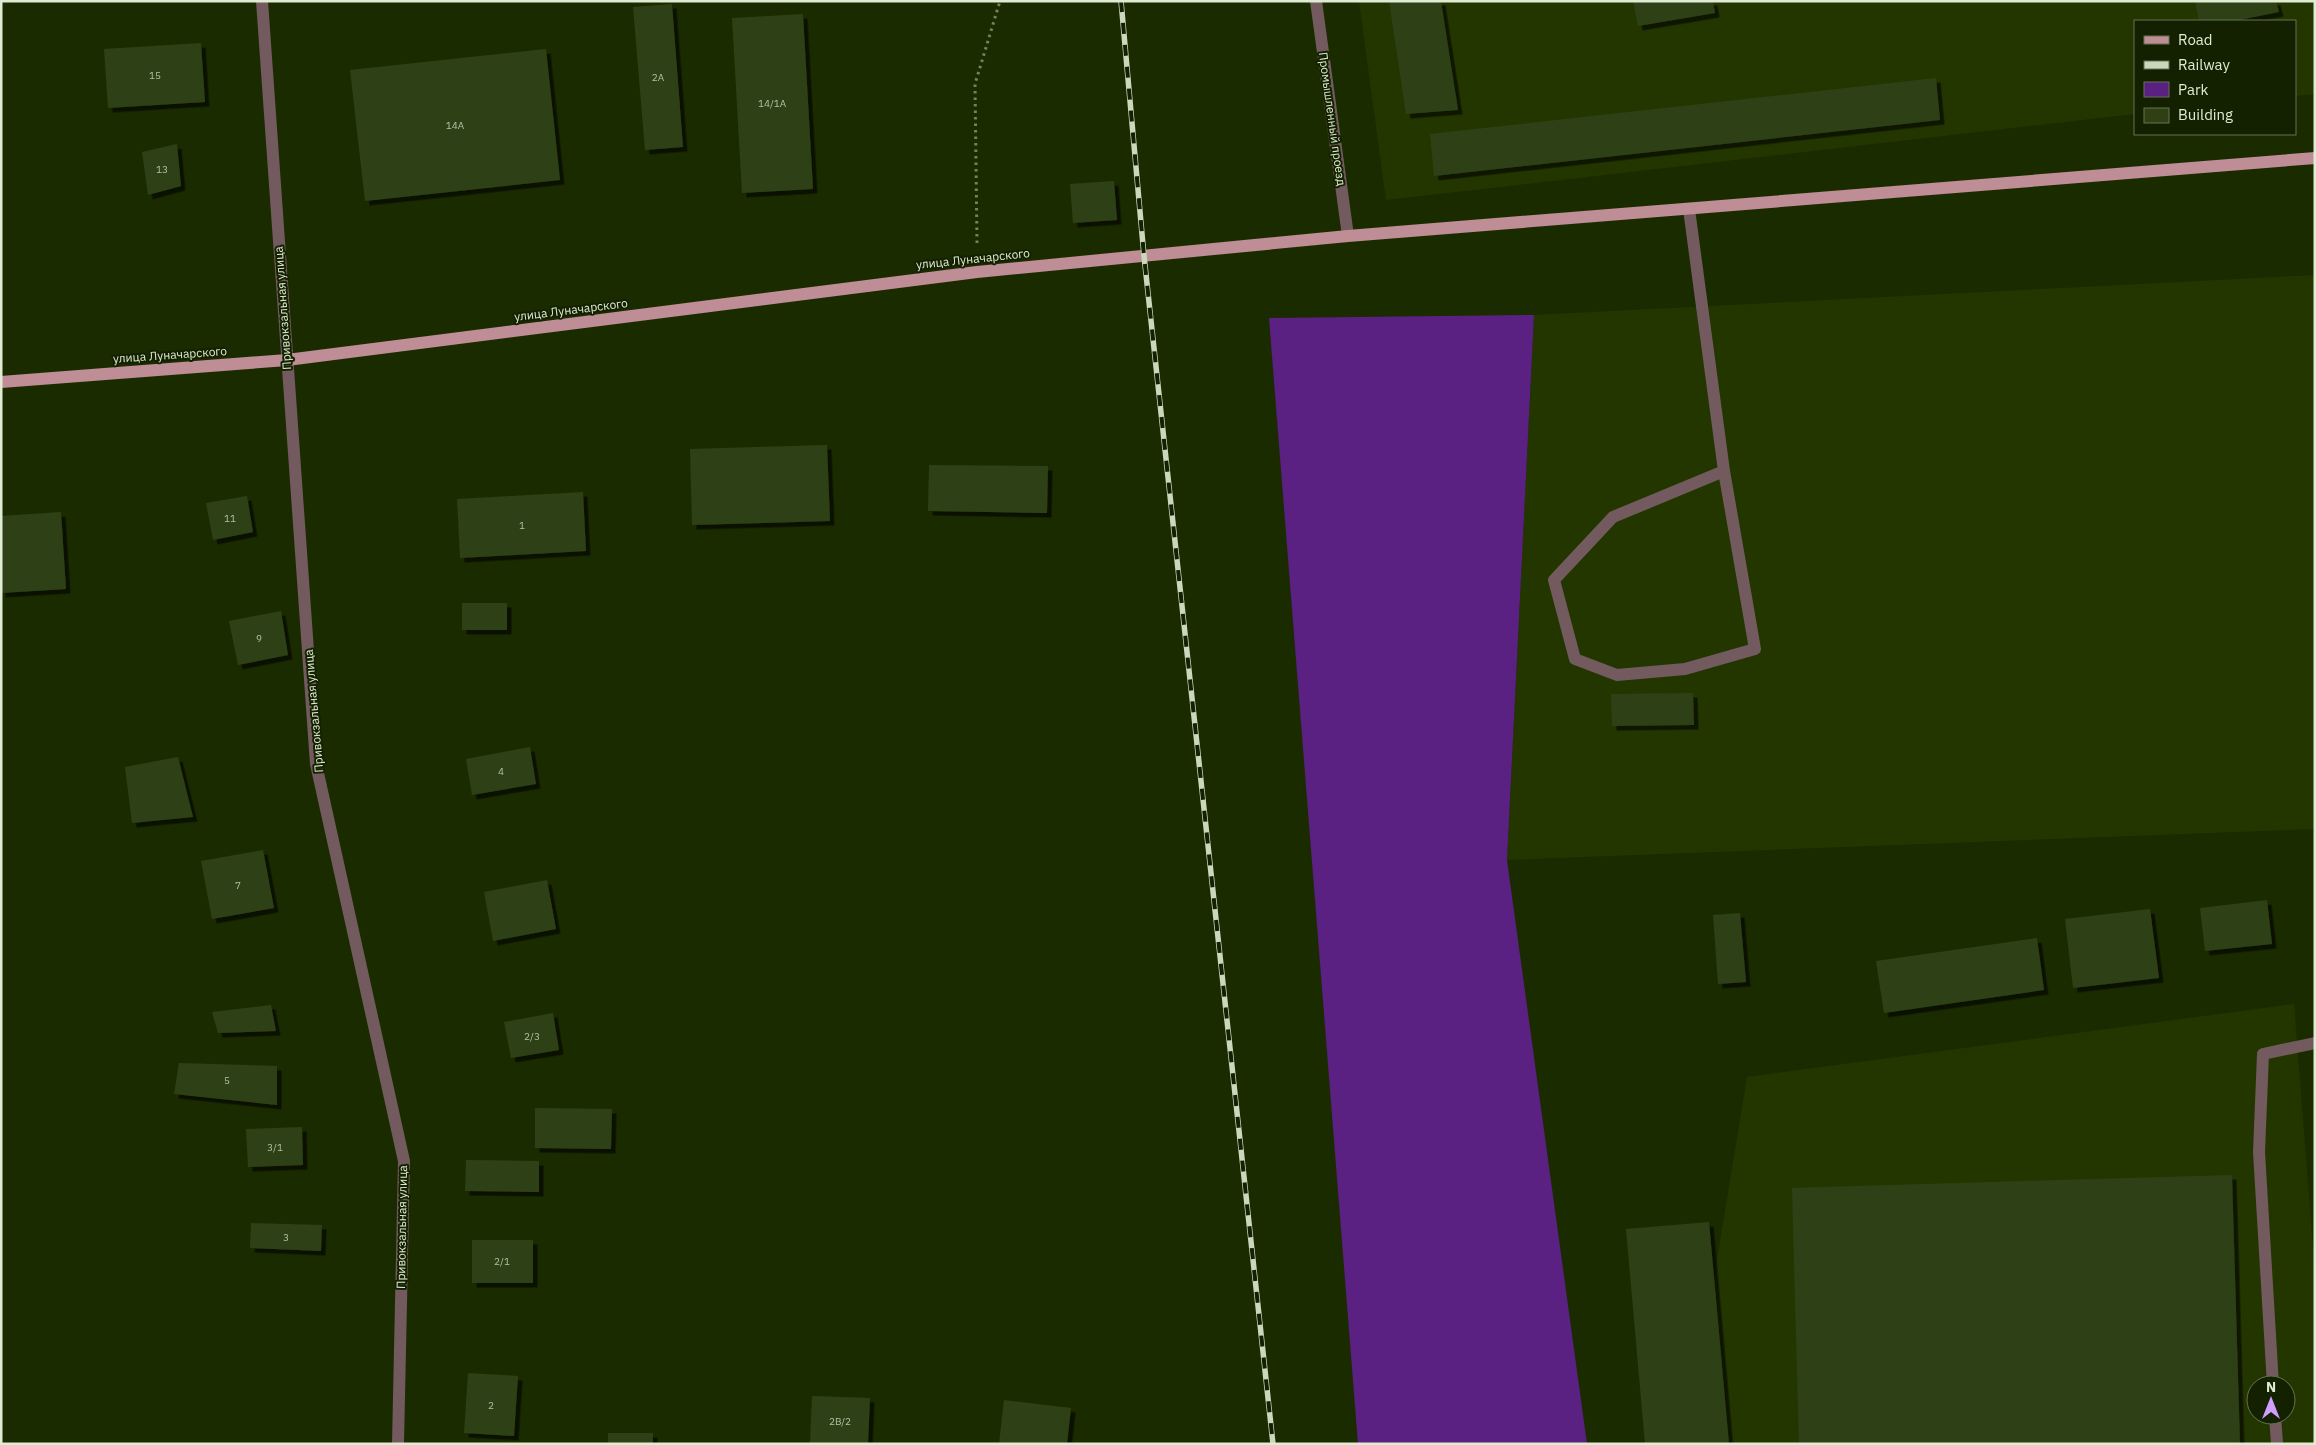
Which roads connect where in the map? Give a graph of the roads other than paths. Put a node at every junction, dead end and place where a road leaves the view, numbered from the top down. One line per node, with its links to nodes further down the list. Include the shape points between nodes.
1 (262, 1): 6 (street, Привокзальная улица)
2 (1316, 1): 5 (street, Промышленный проезд)
3 (2315, 158): 4 (main road, улица Луначарского)
4 (1689, 209): 5 (main road, улица Луначарского); 8 (street)
5 (1348, 236): 6 (main road, улица Луначарского, via 977,272)
6 (287, 360): 7 (main road, улица Луначарского); 12 (street, Привокзальная улица, via 316,764 404,1161)
7 (1, 382)
8 (1724, 471): 8 (street, via 1613,517 1554,580 1575,659 1617,675 1684,669 1755,649)
9 (2315, 1043): 10 (street, via 2263,1054 2259,1152)
10 (2272, 1375)
11 (2276, 1425): 13 (street)
12 (398, 1444)
13 (2277, 1444)

